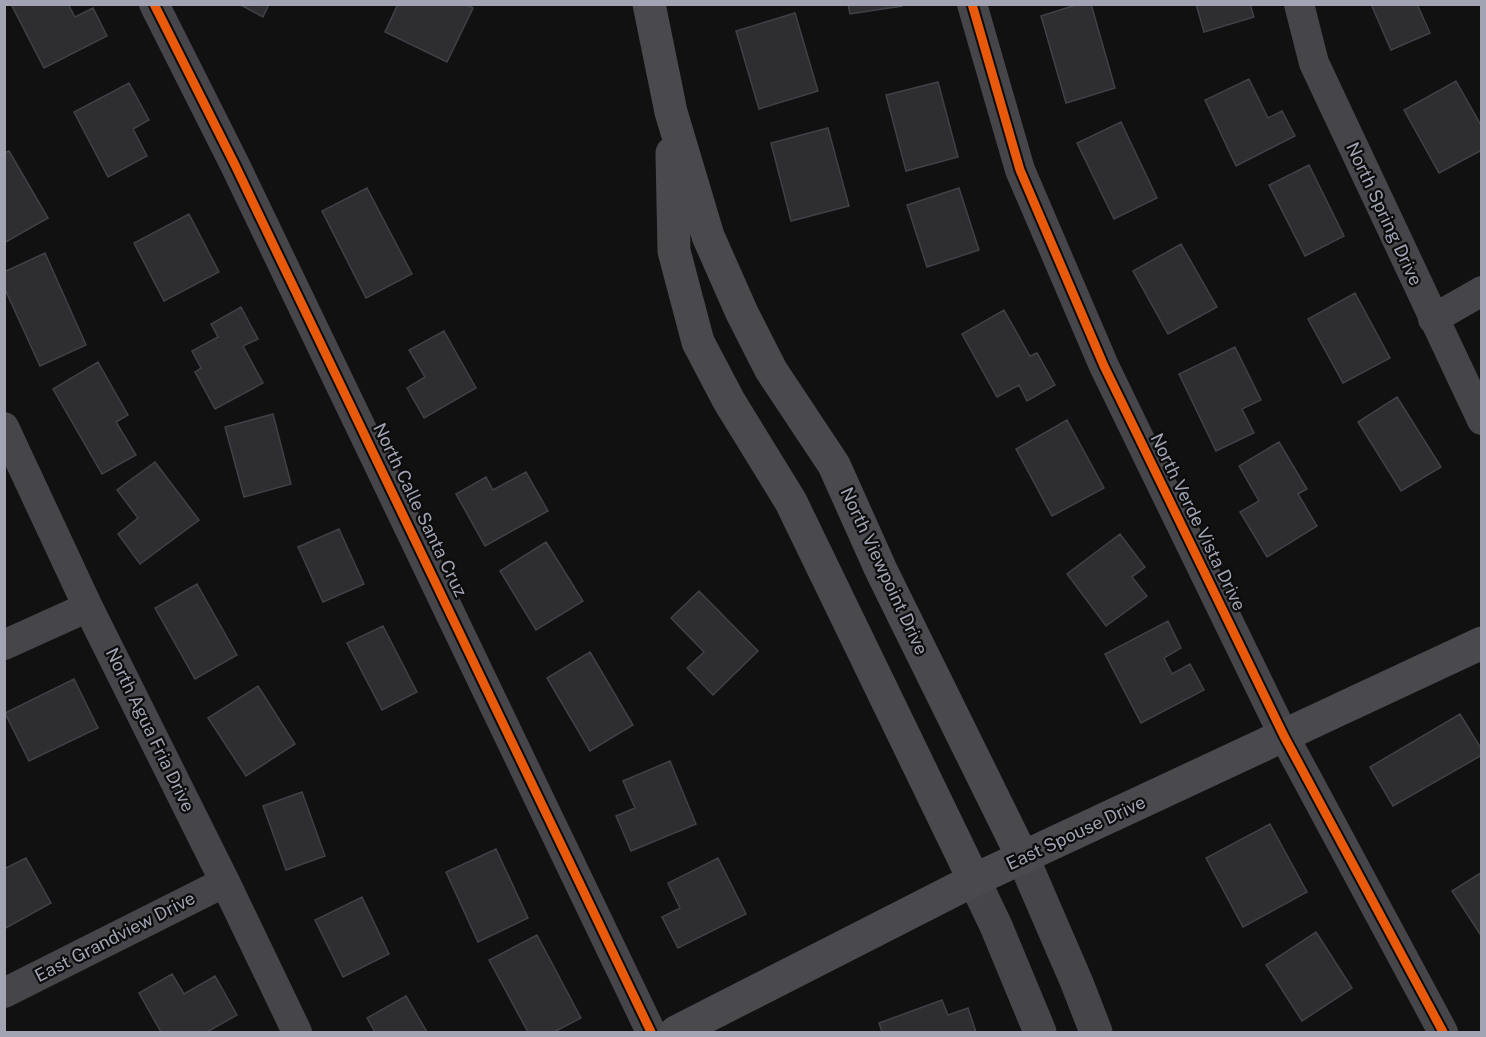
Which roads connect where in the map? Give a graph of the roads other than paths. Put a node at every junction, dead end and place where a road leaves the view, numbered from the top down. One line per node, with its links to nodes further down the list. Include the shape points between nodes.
1 (154, 4): 19 (street, North Calle Santa Cruz)
2 (649, 4): 5 (main road, North Viewpoint Drive)
3 (972, 4): 13 (street, North Verde Vista Drive, via 1025,181 1104,366)
4 (1299, 4): 7 (street, North Spring Drive, via 1314,63)
5 (671, 112): 14 (main road, North Viewpoint Drive, via 708,236 742,313 771,370 834,465 881,570); 15 (main road, North Viewpoint Drive, via 674,251 698,342 791,502)
6 (1482, 291): 7 (street)
7 (1433, 318): 8 (street, North Spring Drive)
8 (1482, 420)
9 (4, 427): 10 (street, North Agua Fria Drive)
10 (88, 608): 12 (street); 16 (street, North Agua Fria Drive)
11 (1482, 643): 13 (main road, East Spouse Drive)
12 (4, 645)
13 (1284, 736): 14 (main road, East Spouse Drive); 23 (street, North Verde Vista Drive)
14 (1023, 858): 15 (main road, East Spouse Drive); 22 (street, North Viewpoint Drive)
15 (974, 880): 20 (main road, East Spouse Drive); 21 (street, North Viewpoint Drive)
16 (225, 882): 17 (street, East Grandview Drive); 18 (street, North Agua Fria Drive)
17 (4, 993)
18 (297, 1032)
19 (651, 1032)
20 (676, 1032)
21 (1040, 1032)
22 (1096, 1032)
23 (1443, 1032)

